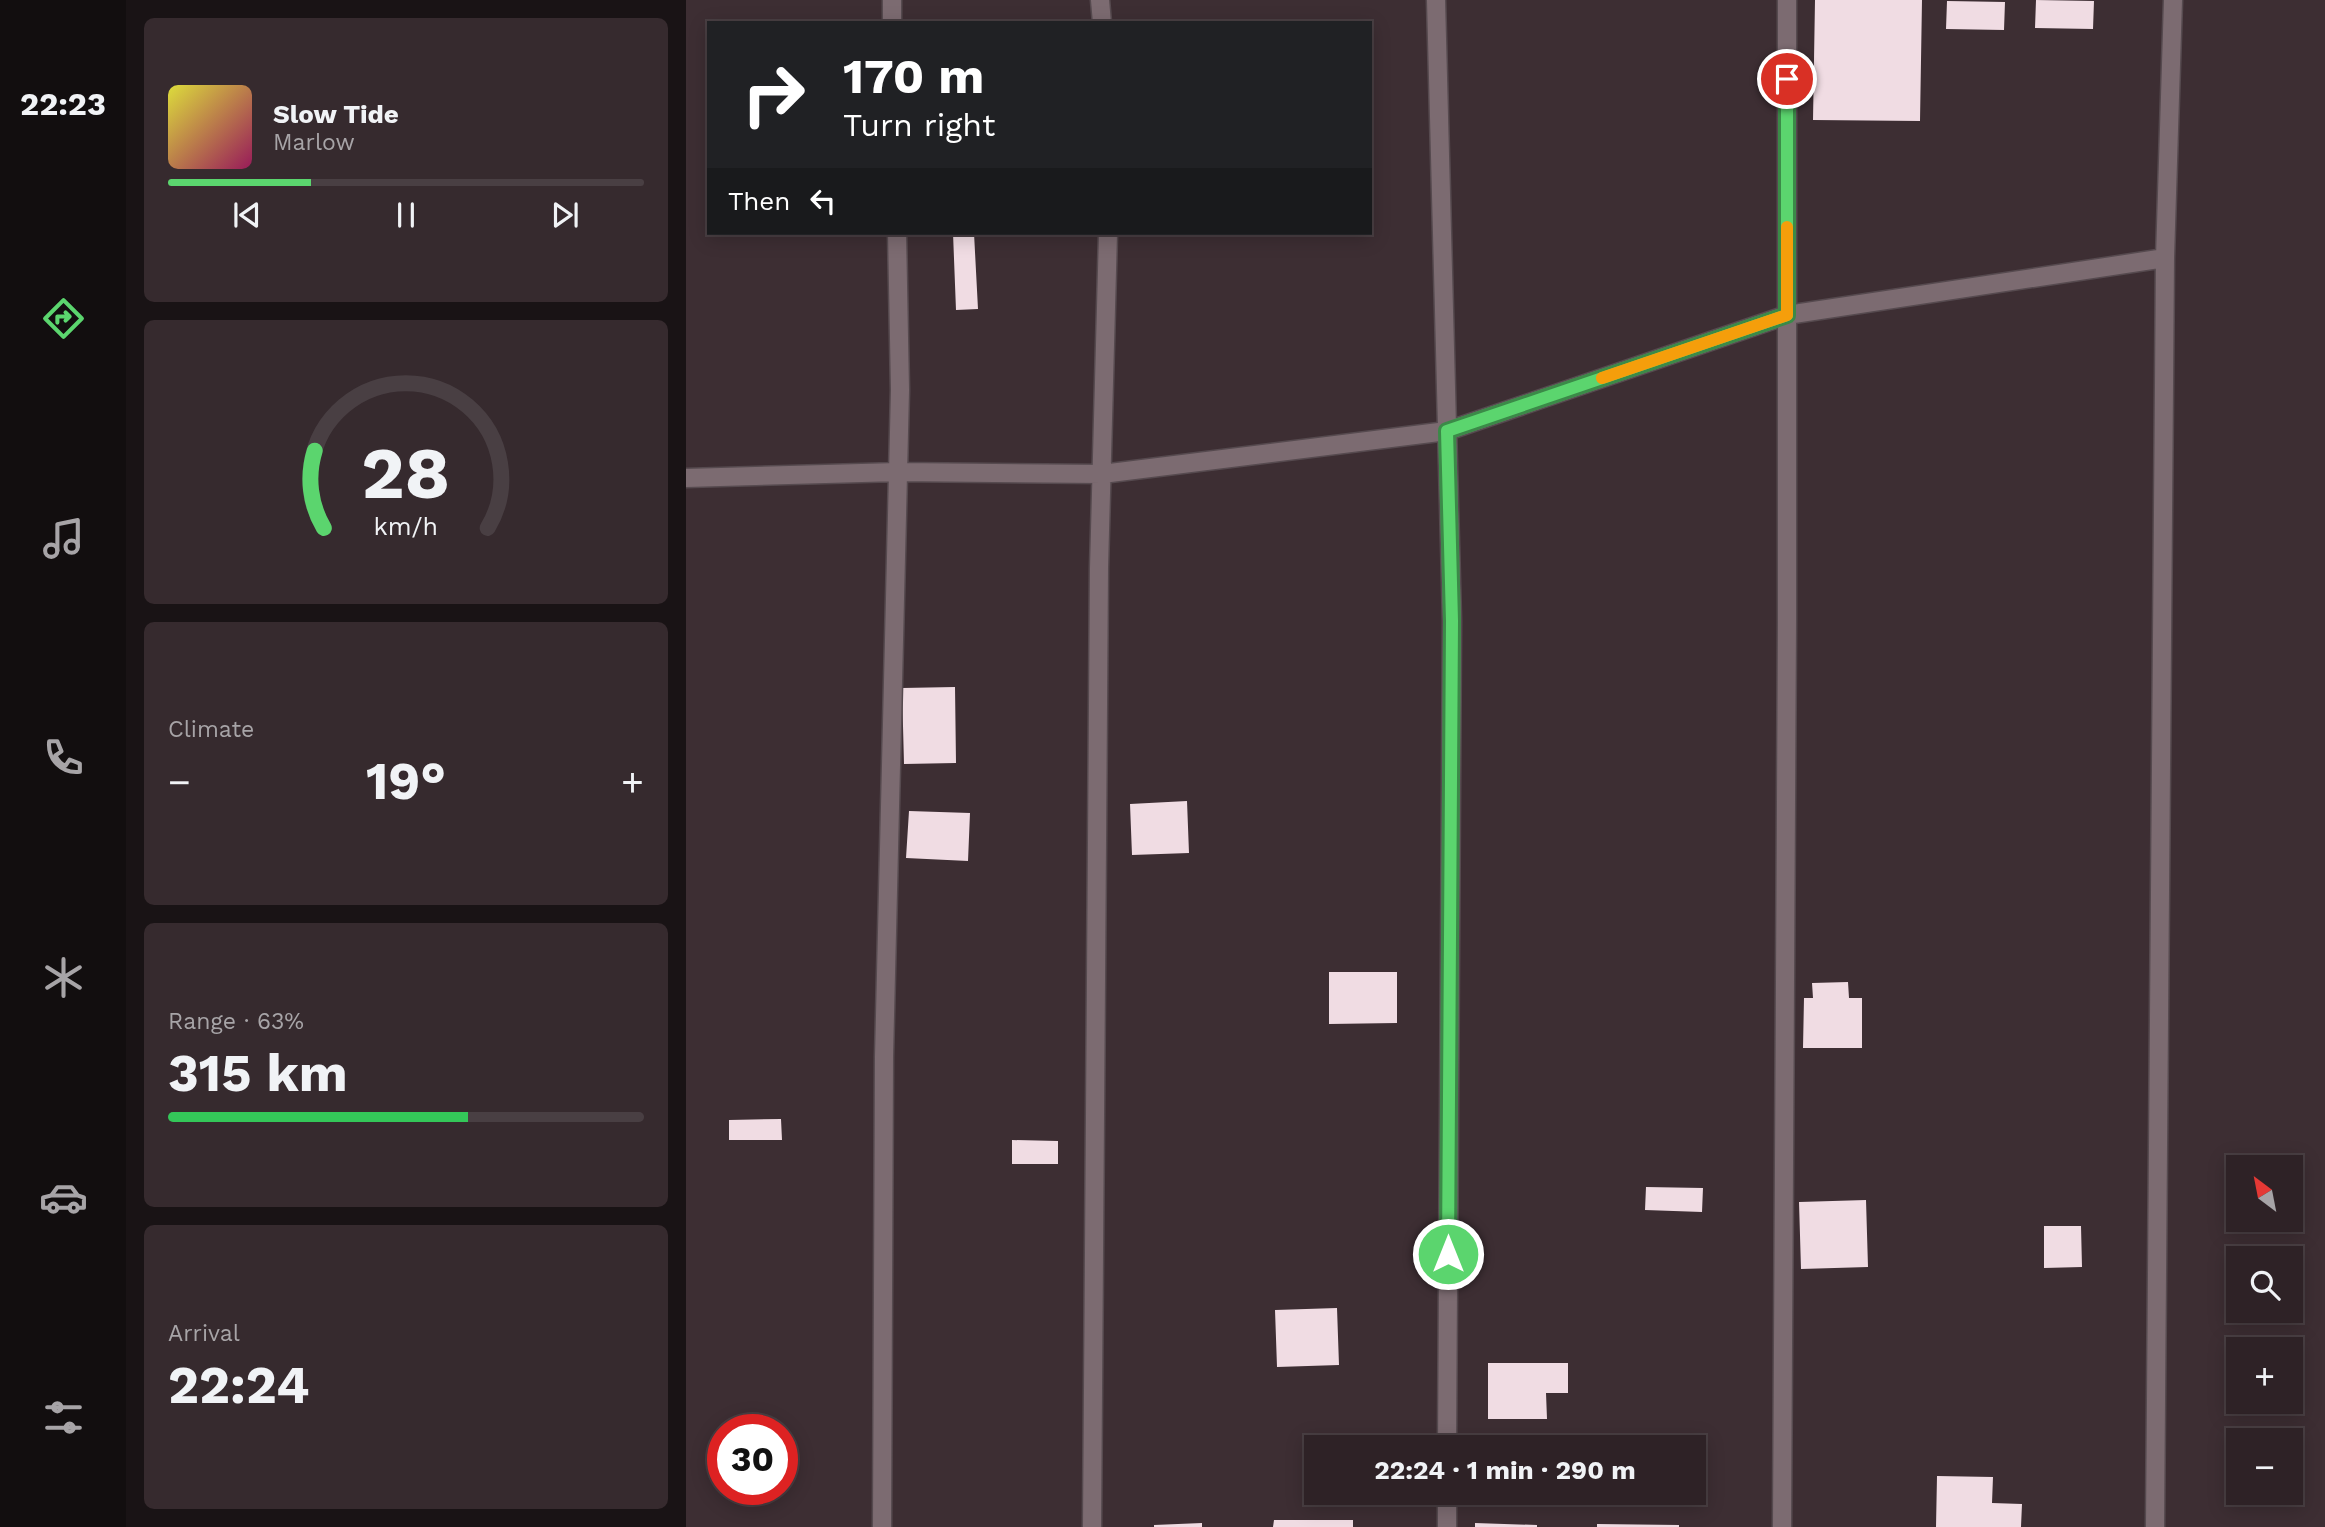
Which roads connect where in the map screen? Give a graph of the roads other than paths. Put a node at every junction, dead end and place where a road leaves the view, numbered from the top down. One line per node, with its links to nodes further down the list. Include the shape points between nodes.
1 (892, 0): 6 (street)
2 (1100, 0): 7 (street)
3 (1436, 0): 12 (street)
4 (1787, 0): 11 (street)
5 (2173, 0): 10 (street)
6 (892, 21)
7 (1102, 21)
8 (897, 235): 13 (street)
9 (1108, 235): 14 (street)
10 (2165, 258): 11 (street); 22 (street)
11 (1787, 315): 12 (street); 21 (street)
12 (1447, 431): 14 (street); 16 (street, via 1452,621)
13 (898, 472): 14 (street); 15 (street); 18 (street, via 884,1057)
14 (1102, 474): 19 (street)
15 (686, 478)
16 (1447, 1435)
17 (1447, 1505): 20 (street)
18 (882, 1527)
19 (1092, 1527)
20 (1447, 1527)
21 (1782, 1527)
22 (2155, 1527)

